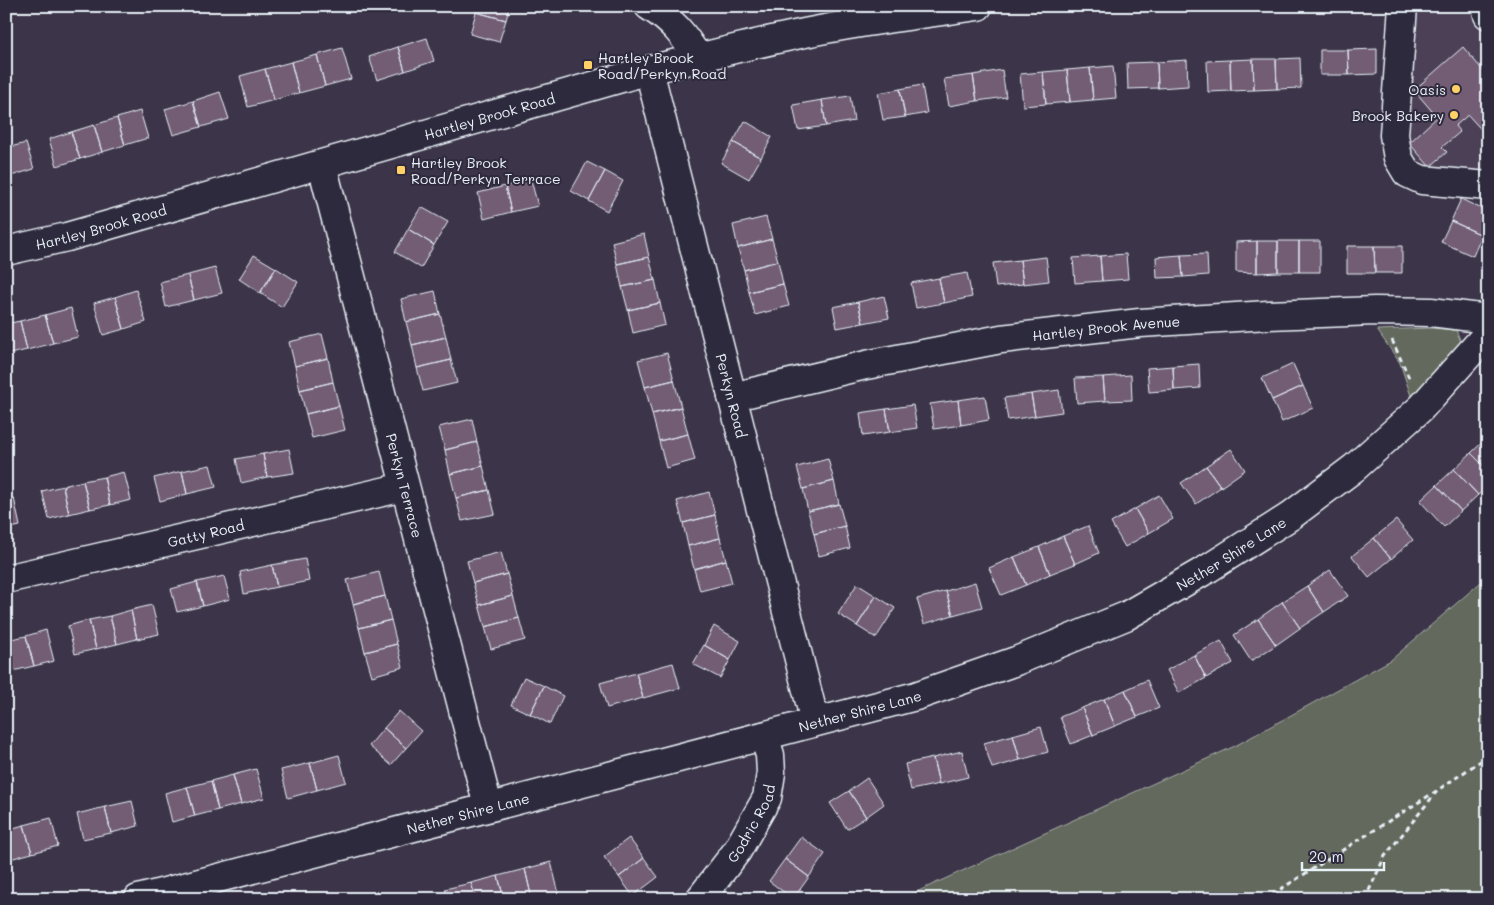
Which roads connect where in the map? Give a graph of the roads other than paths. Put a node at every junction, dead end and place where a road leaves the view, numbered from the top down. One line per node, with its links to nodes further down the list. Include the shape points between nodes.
1 (649, 6): 6 (street, via 683,33)
2 (978, 6): 6 (street, Hartley Brook Road, via 787,36)
3 (1403, 6): 9 (street, via 1394,135 1398,158 1407,173 1422,180)
4 (1486, 6): 5 (street)
5 (1488, 15)
6 (698, 58): 7 (street, Hartley Brook Road)
7 (649, 70): 8 (street, Hartley Brook Road); 13 (street, Perkyn Road)
8 (322, 165): 10 (street, Hartley Brook Road, via 68,237); 14 (street, Perkyn Terrace)
9 (1488, 186)
10 (6, 251)
11 (1488, 318): 13 (street, Hartley Brook Avenue, via 1432,312 1375,311 1140,323 1001,339 866,365)
12 (1488, 333): 16 (street, Nether Shire Lane, via 1421,408 1354,468 1289,517 1126,616 1016,661 916,696)
13 (732, 397): 16 (street, Perkyn Road)
14 (404, 486): 15 (street, Gatty Road); 18 (street, Perkyn Terrace)
15 (6, 579)
16 (815, 722): 17 (street, Nether Shire Lane)
17 (764, 736): 18 (street, Nether Shire Lane); 20 (street, Godric Road, via 771,773 767,798 737,851)
18 (488, 806): 19 (street, Nether Shire Lane)
19 (138, 899)
20 (700, 899)

